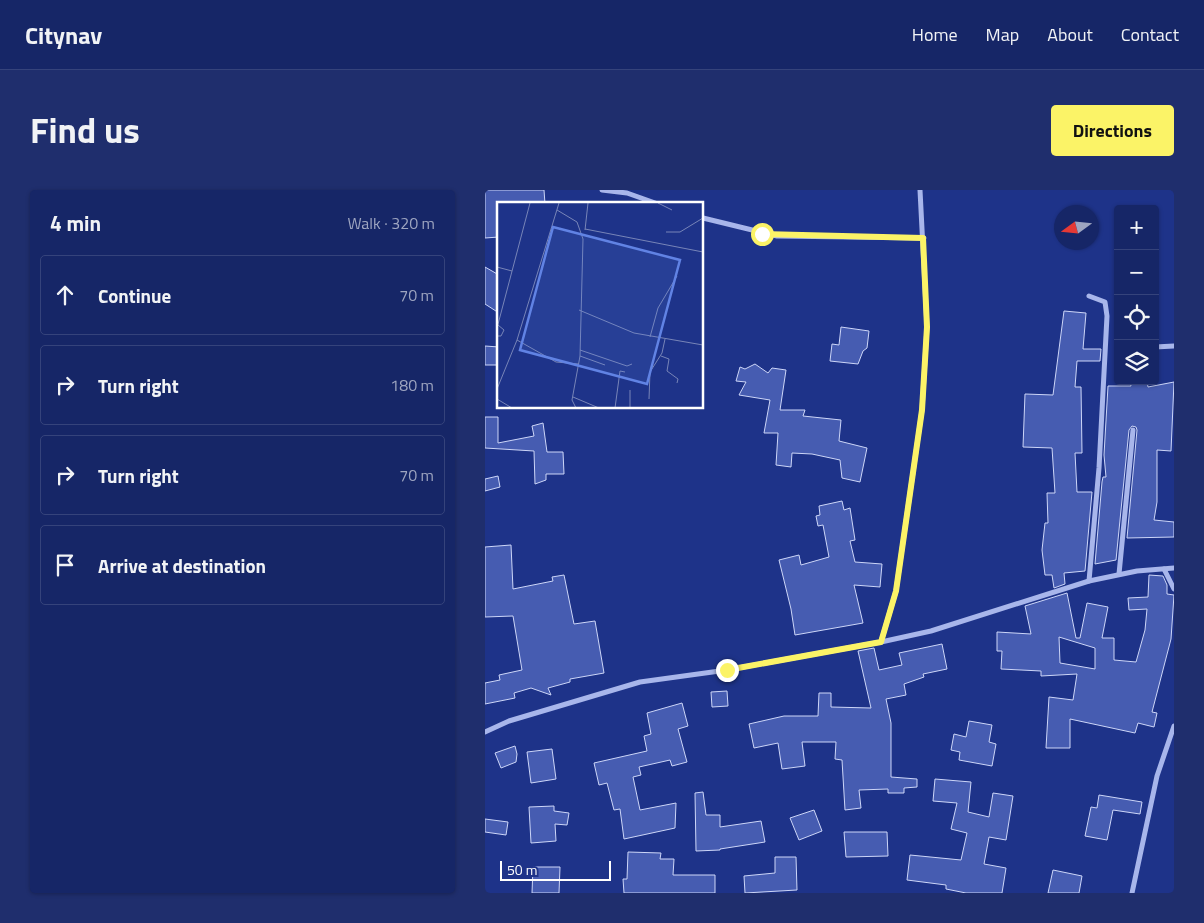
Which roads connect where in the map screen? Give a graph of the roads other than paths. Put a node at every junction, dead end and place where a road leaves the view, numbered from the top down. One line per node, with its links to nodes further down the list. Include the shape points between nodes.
1 (602, 190): 3 (street, via 627,193)
2 (919, 190): 5 (street)
3 (652, 202)
4 (704, 218): 5 (street, via 777,236)
5 (923, 238): 15 (street, via 927,327 922,410 896,591)
6 (1089, 296): 13 (street, via 1105,302 1107,316)
7 (1174, 346): 8 (street)
8 (1159, 347)
9 (1133, 430): 12 (street)
10 (1174, 568): 11 (street)
11 (1164, 569): 12 (street); 14 (street)
12 (1119, 574): 13 (street)
13 (1089, 581): 15 (street, via 931,631)
14 (1174, 589)
15 (881, 642): 17 (street, via 727,670 639,682 509,721)
16 (1174, 726): 18 (street, via 1157,776)
17 (485, 732)
18 (1132, 893)

